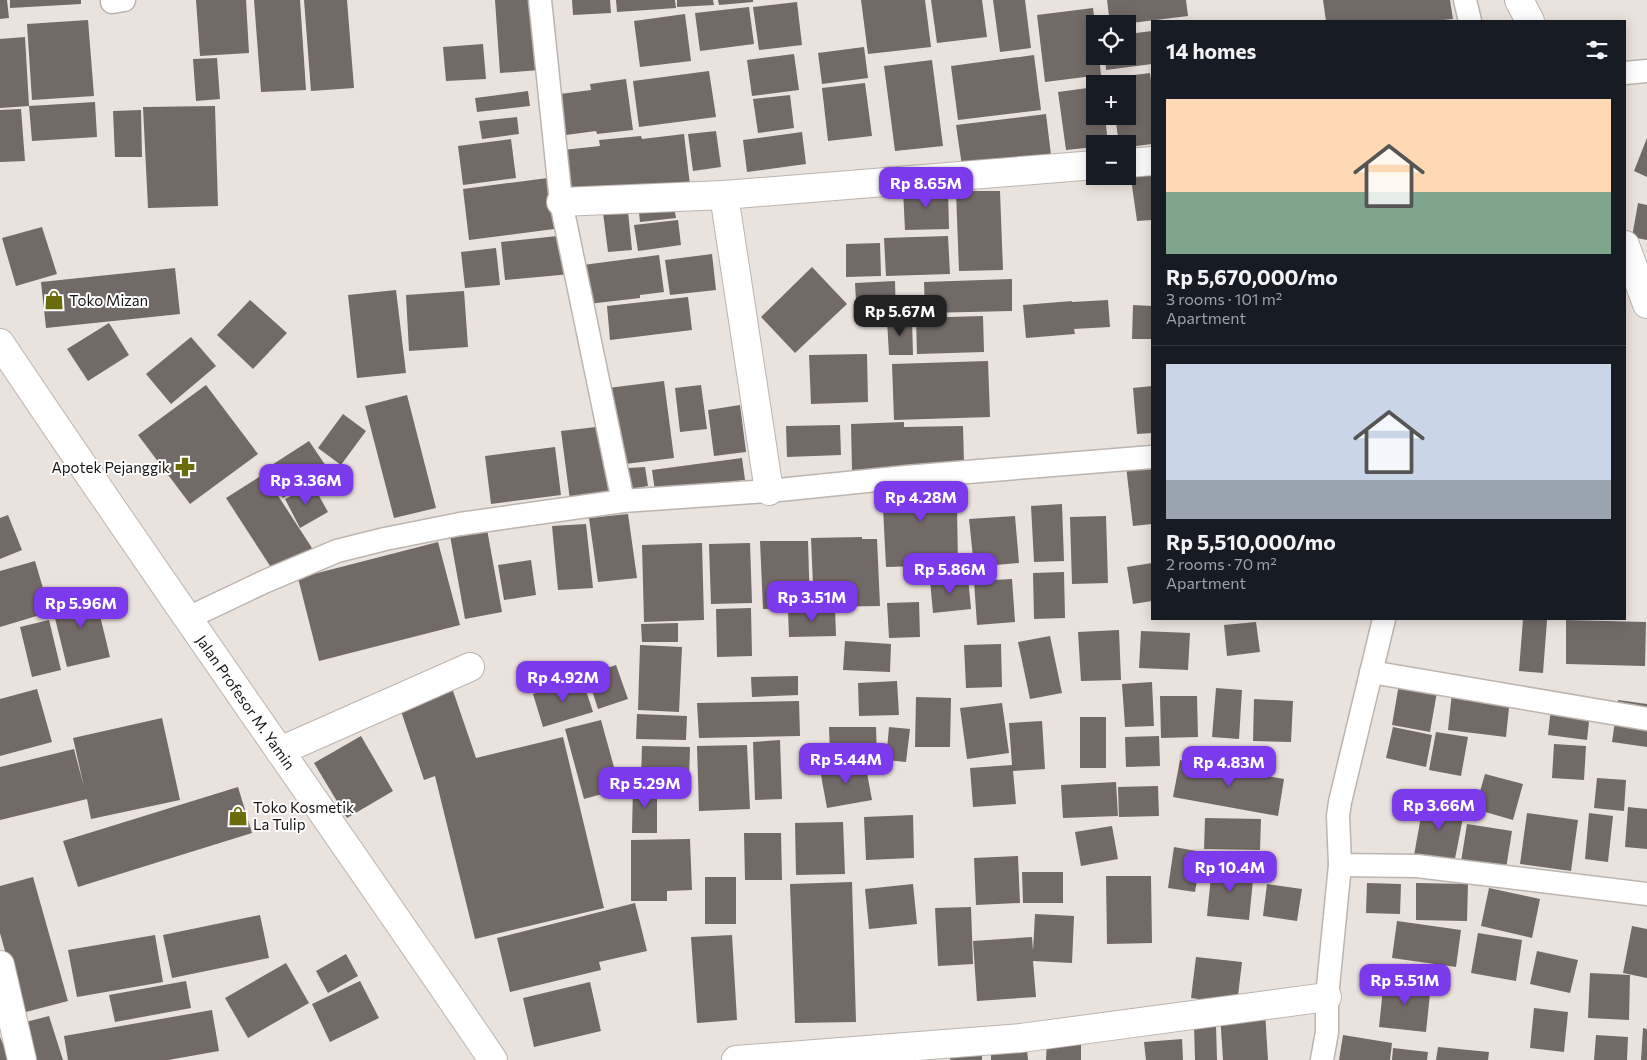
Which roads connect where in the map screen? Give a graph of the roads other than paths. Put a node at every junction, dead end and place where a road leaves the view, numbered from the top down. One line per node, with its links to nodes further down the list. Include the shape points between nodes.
1 (112, 0): 2 (street)
2 (124, 0)
3 (540, 0): 14 (street)
4 (1465, 0): 6 (street)
5 (1519, 0): 7 (street)
6 (1470, 20)
7 (1529, 20)
8 (1647, 71): 9 (street)
9 (1626, 74)
10 (1151, 161): 11 (street)
11 (1136, 162)
12 (1086, 166): 13 (street)
13 (724, 195): 14 (street); 19 (street)
14 (561, 202): 20 (street)
15 (1626, 248): 16 (street)
16 (1647, 304)
17 (0, 343): 21 (street, Jalan Profesor M. Yamin)
18 (1151, 457): 19 (street)
19 (770, 491): 20 (street)
20 (623, 501): 21 (street, via 460,524 337,551)
21 (188, 618): 26 (street, Jalan Profesor M. Yamin)
22 (1384, 620): 24 (street)
23 (470, 666): 26 (street)
24 (1371, 672): 25 (street); 27 (street, via 1340,802)
25 (1647, 719)
26 (280, 751): 32 (street, Jalan Profesor M. Yamin)
27 (1340, 865): 28 (street, via 1417,866); 30 (street)
28 (1647, 894)
29 (0, 965): 31 (street)
30 (1327, 997): 33 (street, via 1020,1038); 34 (street, via 1327,1032)
31 (22, 1060)
32 (492, 1060)
33 (736, 1060)
34 (1322, 1060)

